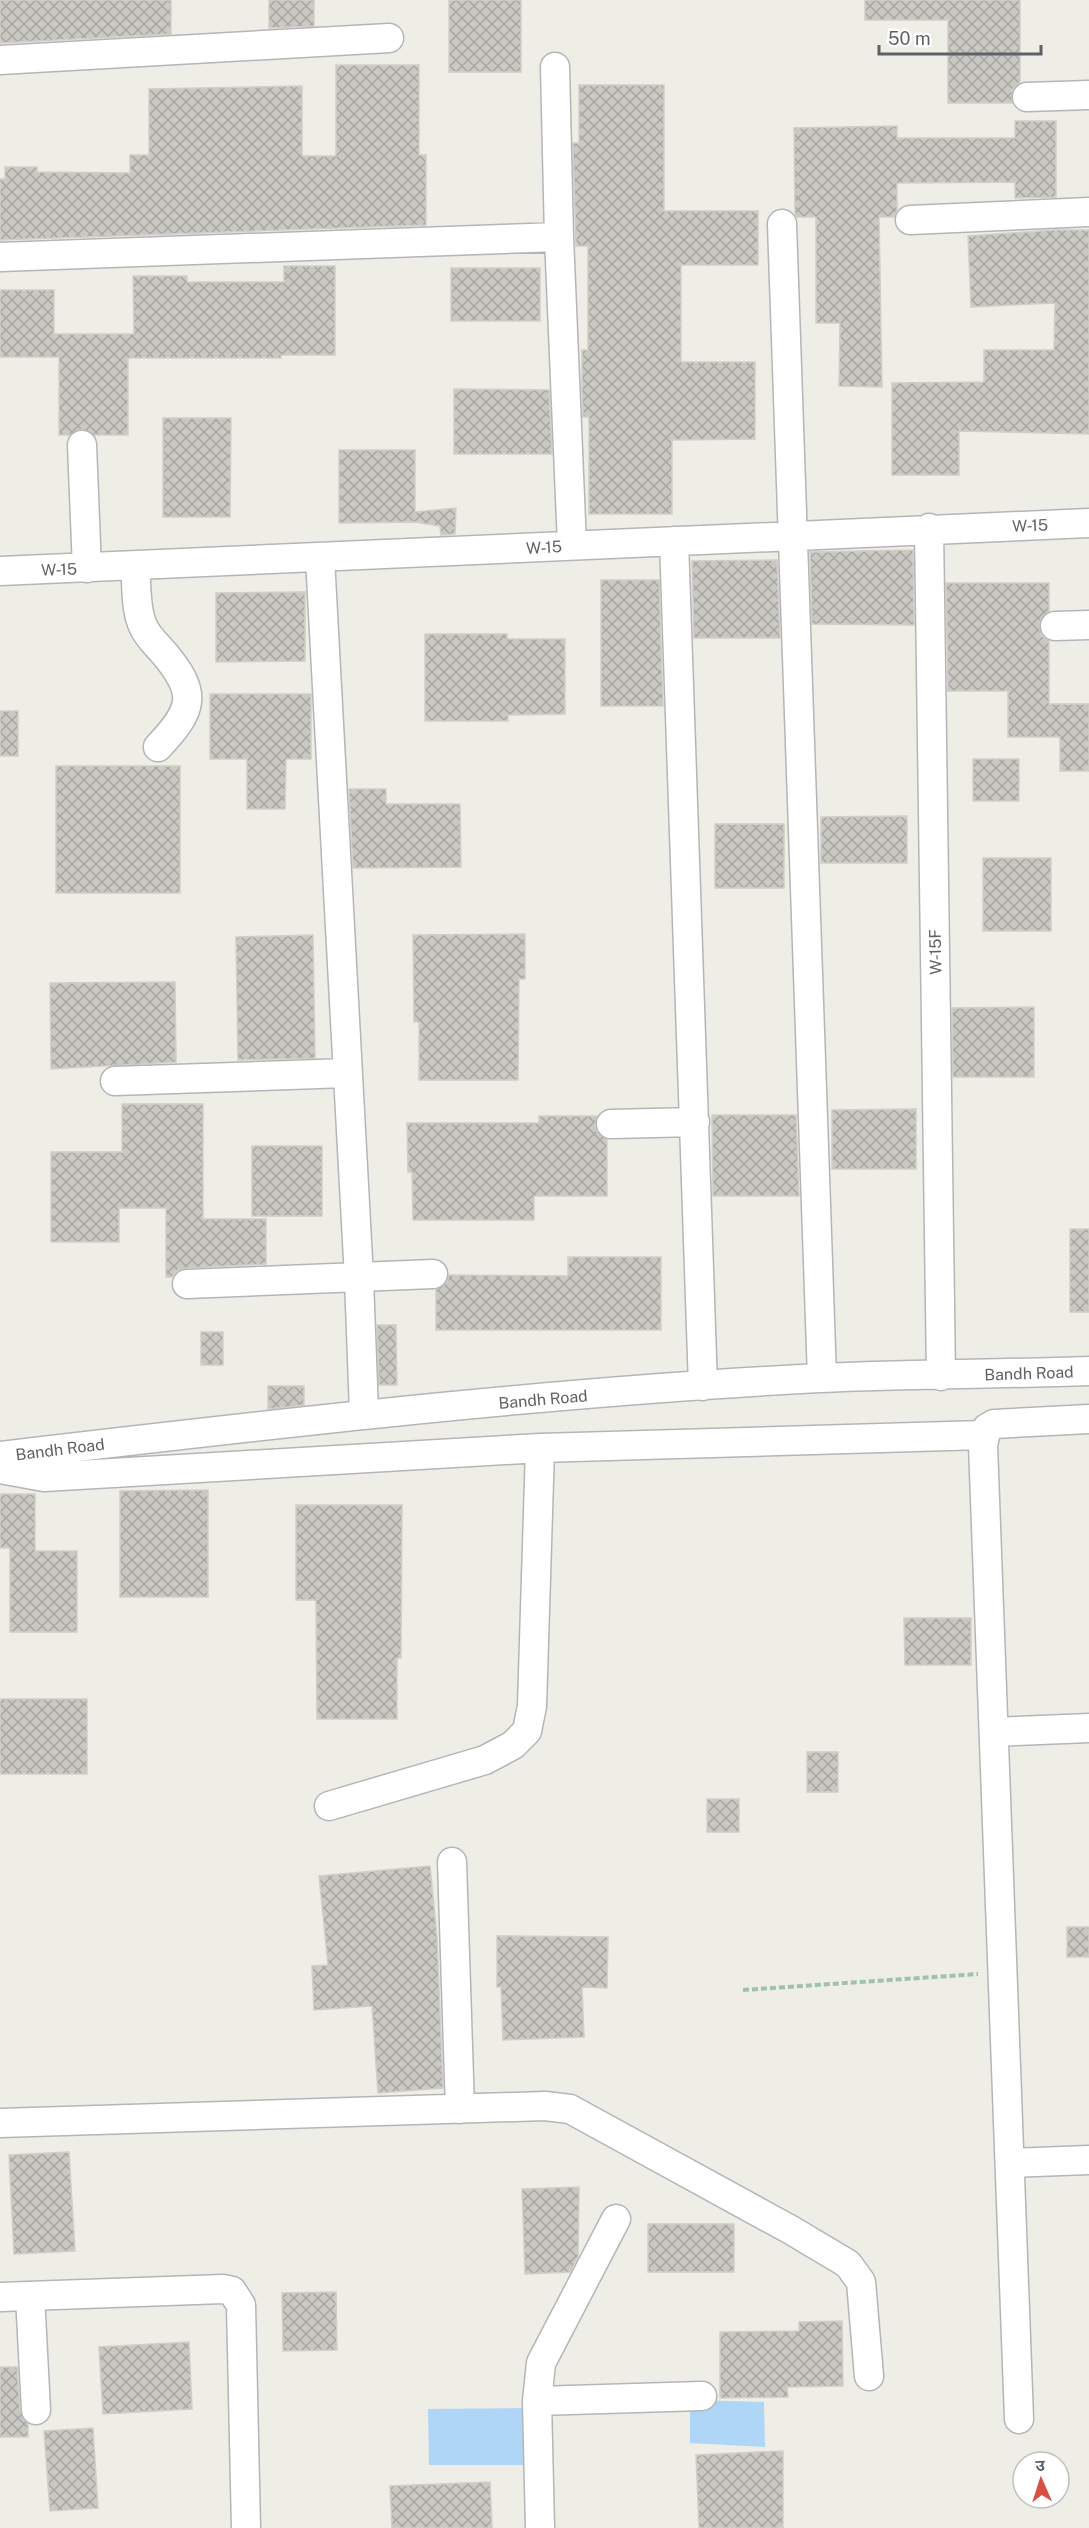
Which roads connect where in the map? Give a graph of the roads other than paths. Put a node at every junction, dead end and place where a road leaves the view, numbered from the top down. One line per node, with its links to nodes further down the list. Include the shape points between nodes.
1 (389, 38): 2 (street)
2 (0, 60)
3 (555, 67): 9 (street)
4 (1089, 95): 5 (street)
5 (1027, 97)
6 (1089, 212): 7 (street)
7 (910, 220)
8 (782, 224): 14 (street)
9 (559, 237): 10 (street); 16 (street)
10 (0, 257)
11 (82, 445): 19 (street)
12 (1089, 523): 13 (street, W-15)
13 (929, 528): 14 (street, W-15); 32 (street, W-15F)
14 (795, 536): 15 (street, W-15); 33 (street)
15 (674, 541): 16 (street, W-15); 26 (street)
16 (572, 545): 17 (street, W-15)
17 (320, 558): 18 (street, W-15); 24 (street)
18 (135, 566): 19 (street, W-15); 23 (street, via 144,629 186,685 186,705 179,725)
19 (87, 568): 20 (street, W-15)
20 (0, 571)
21 (1055, 626): 22 (street)
22 (1089, 626)
23 (158, 747)
24 (347, 1073): 25 (street); 29 (street)
25 (115, 1080)
26 (695, 1122): 27 (street); 34 (street)
27 (611, 1124)
28 (433, 1274): 29 (street)
29 (359, 1278): 30 (street); 35 (street)
30 (187, 1284)
31 (1089, 1371): 32 (street, Bandh Road)
32 (941, 1376): 33 (street, Bandh Road)
33 (822, 1378): 34 (street, Bandh Road)
34 (703, 1386): 35 (street, Bandh Road)
35 (364, 1413): 39 (street, Bandh Road)
36 (1089, 1419): 37 (street, via 993,1424)
37 (983, 1435): 38 (street); 42 (street)
38 (540, 1448): 40 (street, via 44,1477); 43 (street, via 532,1706 527,1731 513,1746 485,1760)
39 (0, 1456)
40 (0, 1469)
41 (1089, 1728): 42 (street)
42 (994, 1732): 48 (street)
43 (329, 1806)
44 (452, 1862): 45 (street)
45 (460, 2109): 46 (street); 52 (street, via 570,2109 848,2264 861,2282)
46 (0, 2123)
47 (1089, 2160): 48 (street)
48 (1011, 2163): 56 (street)
49 (616, 2219): 54 (street, via 541,2363)
50 (30, 2296): 51 (street); 55 (street); 57 (street, via 232,2291 241,2304)
51 (0, 2297)
52 (868, 2376)
53 (702, 2396): 54 (street)
54 (537, 2401): 58 (street)
55 (36, 2410)
56 (1019, 2419)
57 (246, 2528)
58 (540, 2528)

